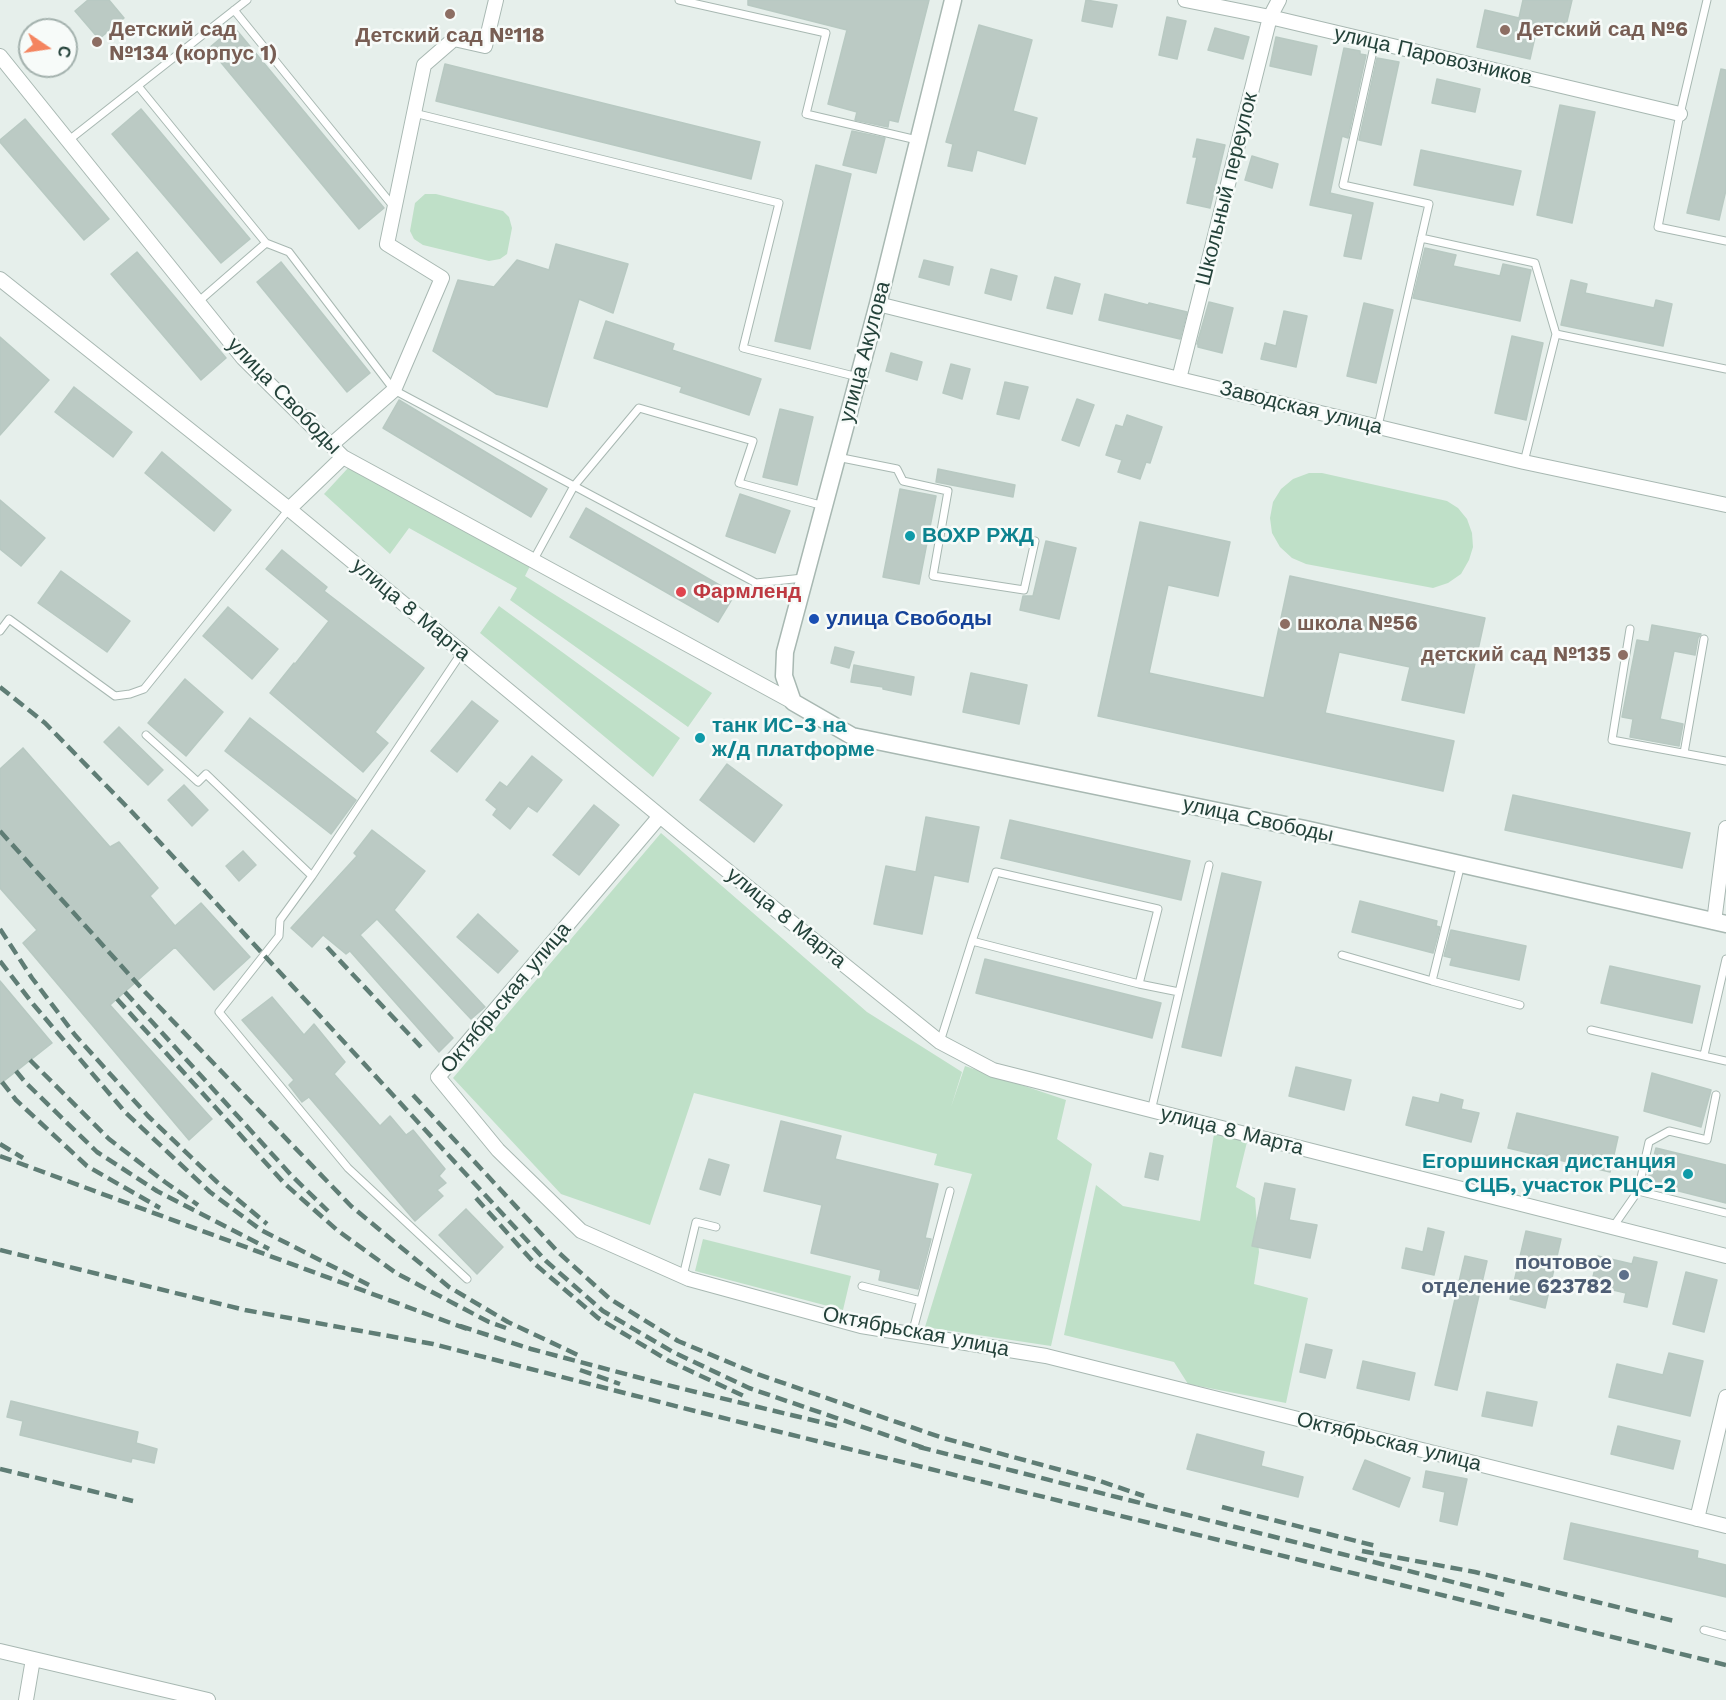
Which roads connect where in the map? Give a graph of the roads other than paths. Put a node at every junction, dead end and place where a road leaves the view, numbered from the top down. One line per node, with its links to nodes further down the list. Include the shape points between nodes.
1 (247, 0): 8 (lane)
2 (496, 0): 13 (street, via 485,46 454,39 424,64)
3 (679, 0): 16 (lane, via 826,33 806,114)
4 (953, 0): 16 (street, улица Акулова)
5 (1185, 0): 9 (street, улица Паровозников)
6 (1279, 0): 9 (street, Школьный переулок)
7 (1707, 0): 14 (lane)
8 (234, 10): 12 (lane); 17 (lane)
9 (1270, 17): 10 (street, улица Паровозников); 27 (street, Школьный переулок)
10 (1375, 42): 14 (street, улица Паровозников); 18 (lane, via 1343,185 1429,204)
11 (0, 56): 15 (street, улица Свободы)
12 (138, 86): 15 (lane); 20 (lane)
13 (414, 113): 17 (street); 26 (lane, via 779,203 743,348)
14 (1680, 114): 19 (lane, via 1658,227)
15 (69, 140): 22 (street, улица Свободы)
16 (919, 140): 23 (street, улица Акулова)
17 (394, 208): 28 (street, via 387,244 442,278)
18 (1421, 238): 24 (lane, via 1535,263); 29 (lane)
19 (1726, 241)
20 (266, 243): 22 (lane); 28 (lane, via 289,252)
21 (0, 279): 37 (street, улица 8 Марта)
22 (198, 302): 30 (street, улица Свободы, via 243,358)
23 (878, 304): 26 (street, улица Акулова); 27 (street, Заводская улица)
24 (1556, 334): 25 (lane); 33 (lane)
25 (1726, 369)
26 (858, 377): 32 (street, улица Акулова)
27 (1179, 379): 29 (street, Заводская улица)
28 (394, 390): 30 (street); 34 (lane)
29 (1378, 426): 33 (street, Заводская улица)
30 (331, 445): 31 (street, улица Свободы)
31 (343, 457): 37 (street); 39 (street, улица Свободы)
32 (837, 457): 35 (street, улица Акулова); 38 (lane, via 897,469 903,481 948,491 933,576 1024,590)
33 (1524, 462): 36 (street, Заводская улица)
34 (574, 486): 35 (lane, via 639,408 753,441 739,483); 39 (lane); 40 (lane, via 756,583)
35 (824, 506): 40 (street, улица Акулова)
36 (1726, 506)
37 (289, 509): 42 (lane, via 144,689 115,696 9,619); 44 (street, улица 8 Марта)
38 (1035, 541)
39 (533, 561): 45 (street, улица Свободы)
40 (805, 578): 45 (street, улица Акулова, via 785,652 784,676)
41 (1630, 629): 47 (lane, via 1612,740)
42 (0, 631)
43 (1704, 639): 47 (lane)
44 (462, 652): 49 (street, улица 8 Марта); 53 (lane)
45 (793, 702): 51 (street, улица Свободы, via 852,736)
46 (146, 735): 53 (lane, via 198,782 206,774)
47 (1684, 753): 48 (lane)
48 (1726, 761)
49 (660, 816): 63 (street, улица 8 Марта); 74 (street, Октябрьская улица, via 438,1077 498,1150 581,1231)
50 (1726, 828): 54 (street)
51 (1461, 864): 54 (street, улица Свободы); 58 (lane)
52 (1209, 865): 60 (lane)
53 (312, 876): 75 (lane, via 279,920 279,936 219,1012 348,1168)
54 (1720, 923)
55 (972, 941): 59 (lane); 59 (lane, via 996,872 1158,909); 63 (lane)
56 (1342, 955): 58 (lane)
57 (1726, 959): 64 (lane)
58 (1432, 981): 61 (lane)
59 (1139, 984): 60 (lane)
60 (1179, 993): 67 (lane)
61 (1520, 1005)
62 (1591, 1030): 64 (lane)
63 (940, 1042): 67 (street, улица 8 Марта, via 993,1070)
64 (1704, 1055): 65 (lane)
65 (1726, 1060)
66 (1716, 1095): 69 (lane, via 1707,1140 1669,1131 1649,1142)
67 (1151, 1111): 72 (street, улица 8 Марта)
68 (950, 1191): 77 (lane)
69 (1638, 1191): 70 (lane); 72 (lane)
70 (1726, 1213)
71 (716, 1227): 74 (lane, via 696,1222)
72 (1612, 1227): 73 (street, улица 8 Марта)
73 (1726, 1256)
74 (683, 1276): 78 (street, Октябрьская улица, via 861,1326)
75 (467, 1279)
76 (862, 1286): 77 (lane)
77 (921, 1301): 78 (lane)
78 (912, 1334): 80 (street, Октябрьская улица, via 1046,1356)
79 (1726, 1398): 80 (street)
80 (1697, 1519): 81 (street, Октябрьская улица)
81 (1726, 1526)
82 (1704, 1630): 83 (lane)
83 (1726, 1636)
84 (0, 1651): 85 (street)
85 (33, 1659): 86 (street); 87 (street)
86 (26, 1700)
87 (208, 1700)

